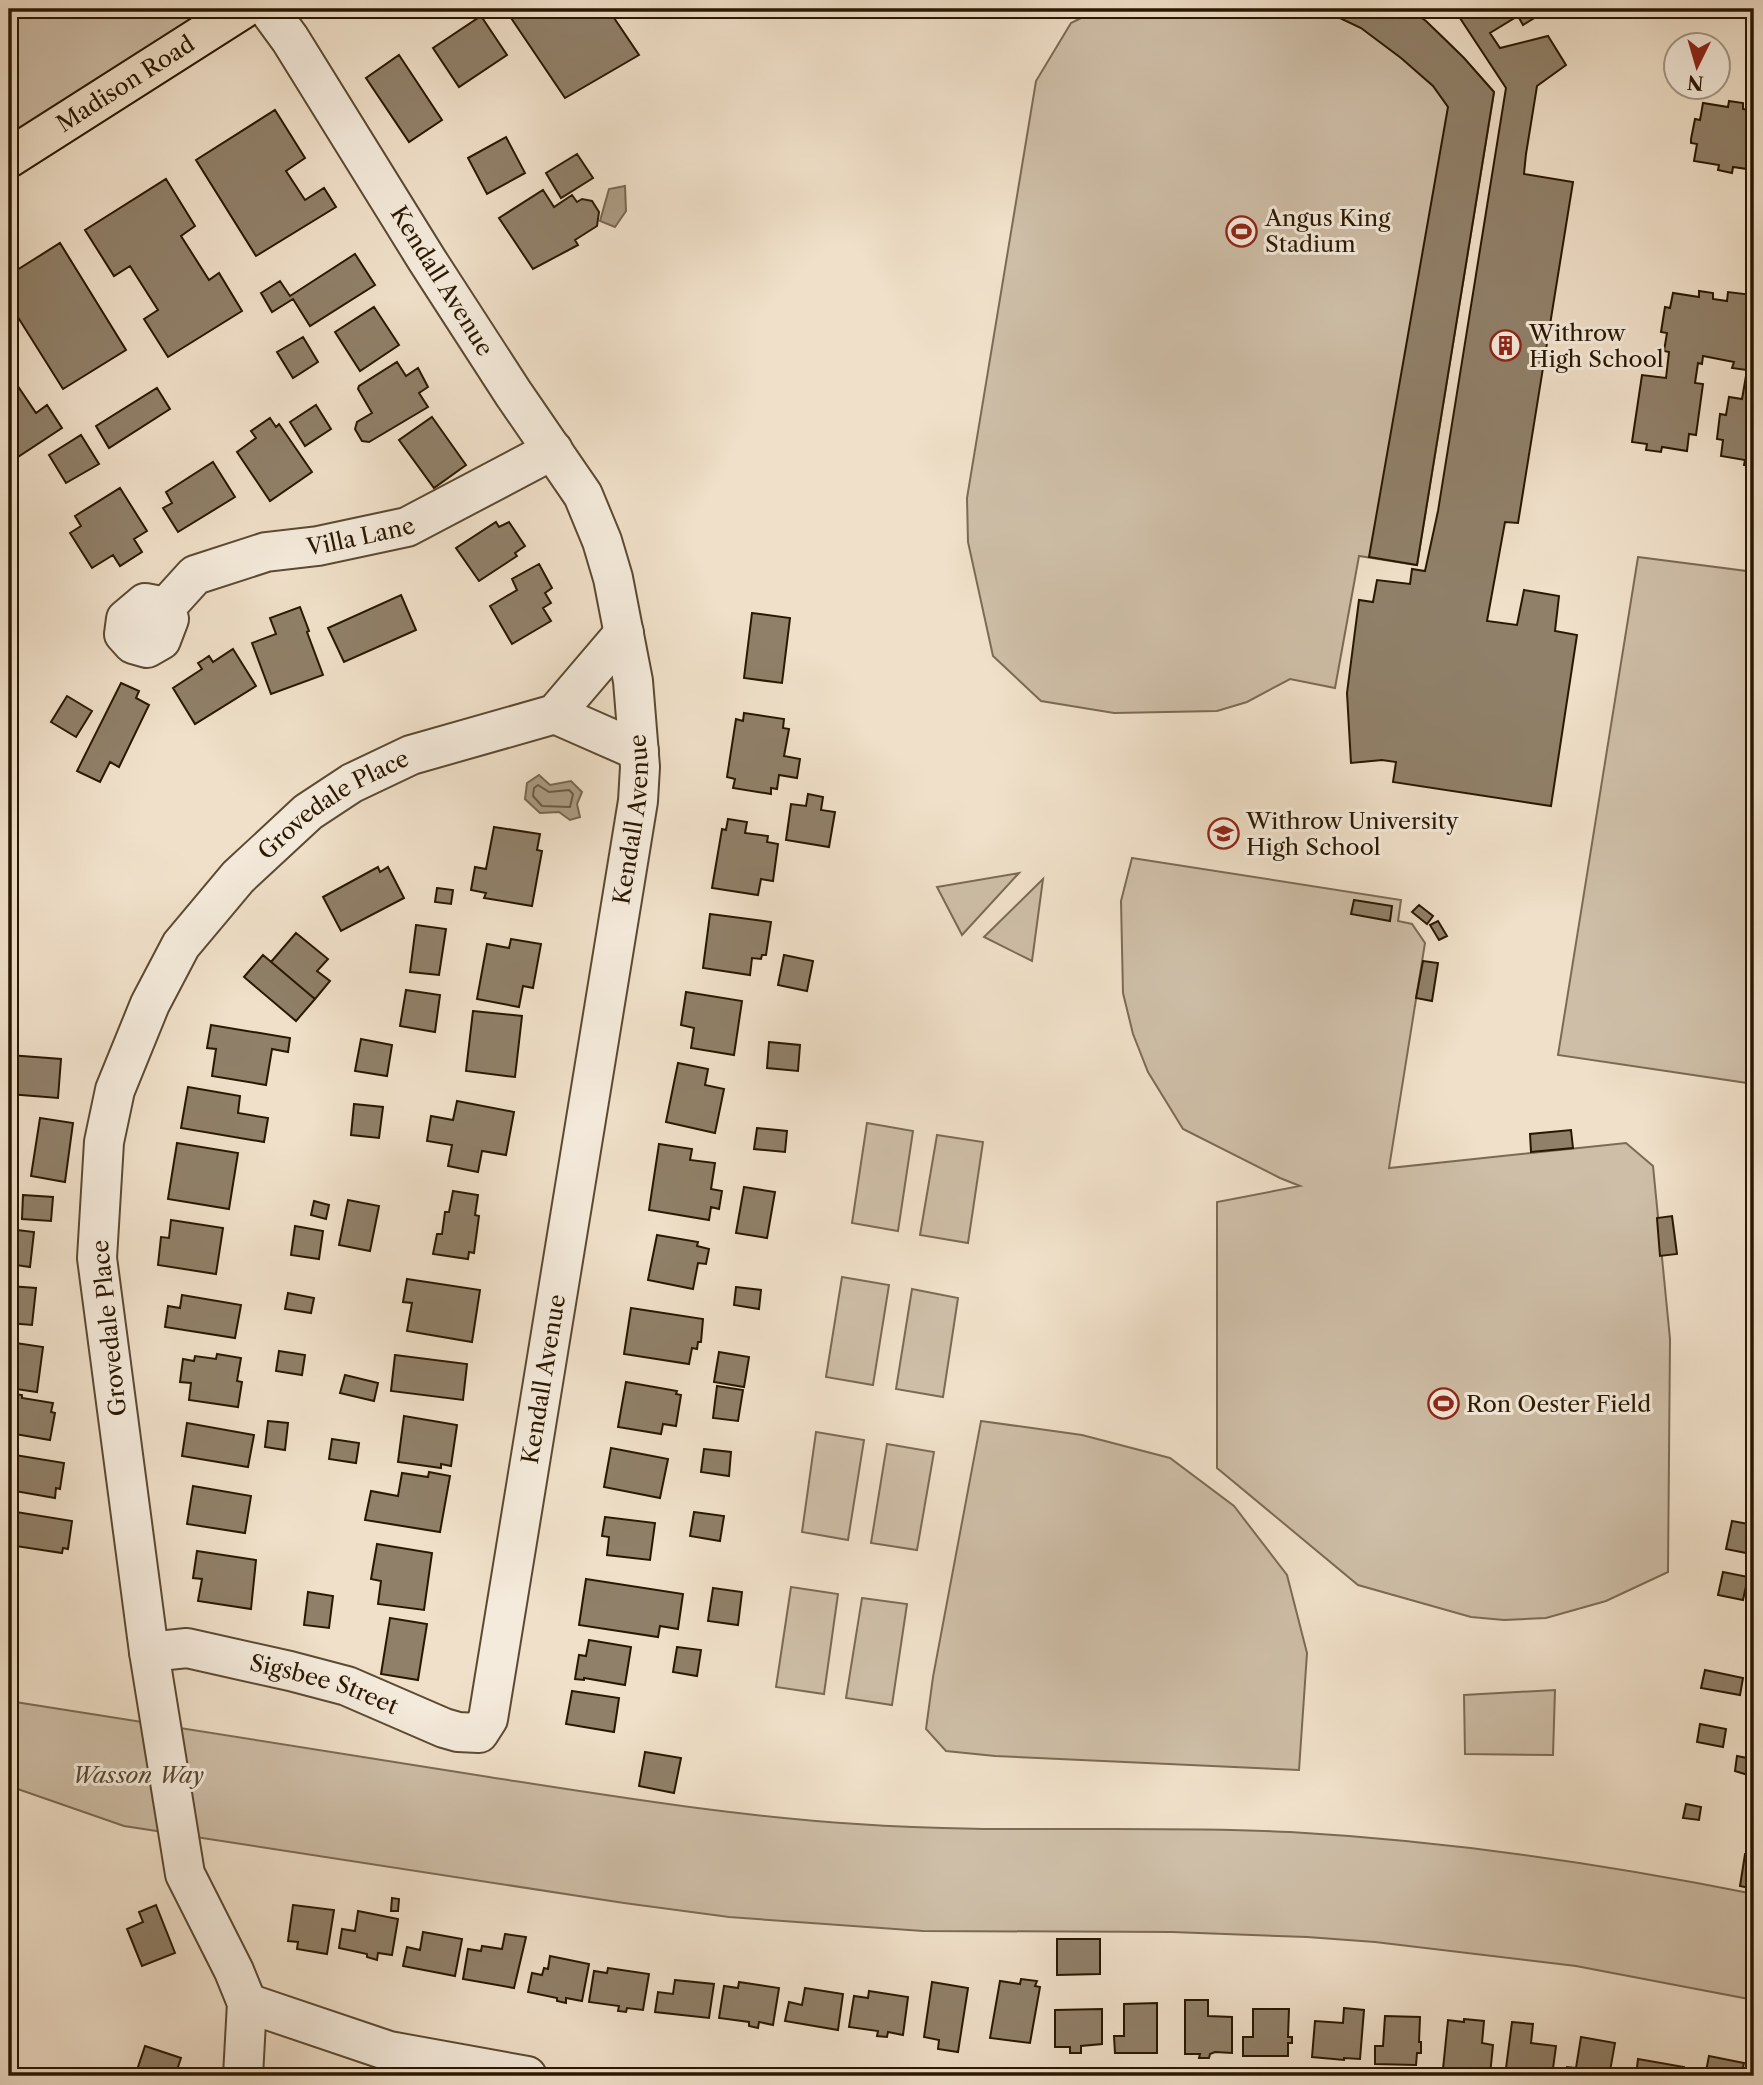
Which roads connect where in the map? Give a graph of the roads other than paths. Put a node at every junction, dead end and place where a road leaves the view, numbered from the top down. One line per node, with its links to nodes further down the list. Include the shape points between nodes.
1 (243, 9): 3 (main road, Madison Road)
2 (268, 9): 4 (street, Kendall Avenue)
3 (9, 158)
4 (553, 450): 5 (street, Villa Lane, via 407,527 265,552 195,575); 6 (street, Kendall Avenue, via 583,495 602,541)
5 (166, 607)
6 (624, 632): 7 (street); 8 (street, Kendall Avenue, via 634,681)
7 (555, 714): 8 (street); 9 (street, Grovedale Place, via 411,755 352,783 308,812 238,877 181,945 122,1068 104,1142 97,1258)
8 (639, 751): 10 (street, Kendall Avenue, via 638,801)
9 (149, 1652): 10 (street, Sigsbee Street, via 187,1648 290,1671 346,1686 458,1732 479,1732); 11 (street, Grovedale Place, via 184,1874)
10 (488, 1719)
11 (247, 2003): 12 (street, Grovedale Place); 13 (street, via 389,2051)
12 (243, 2076)
13 (527, 2076)

